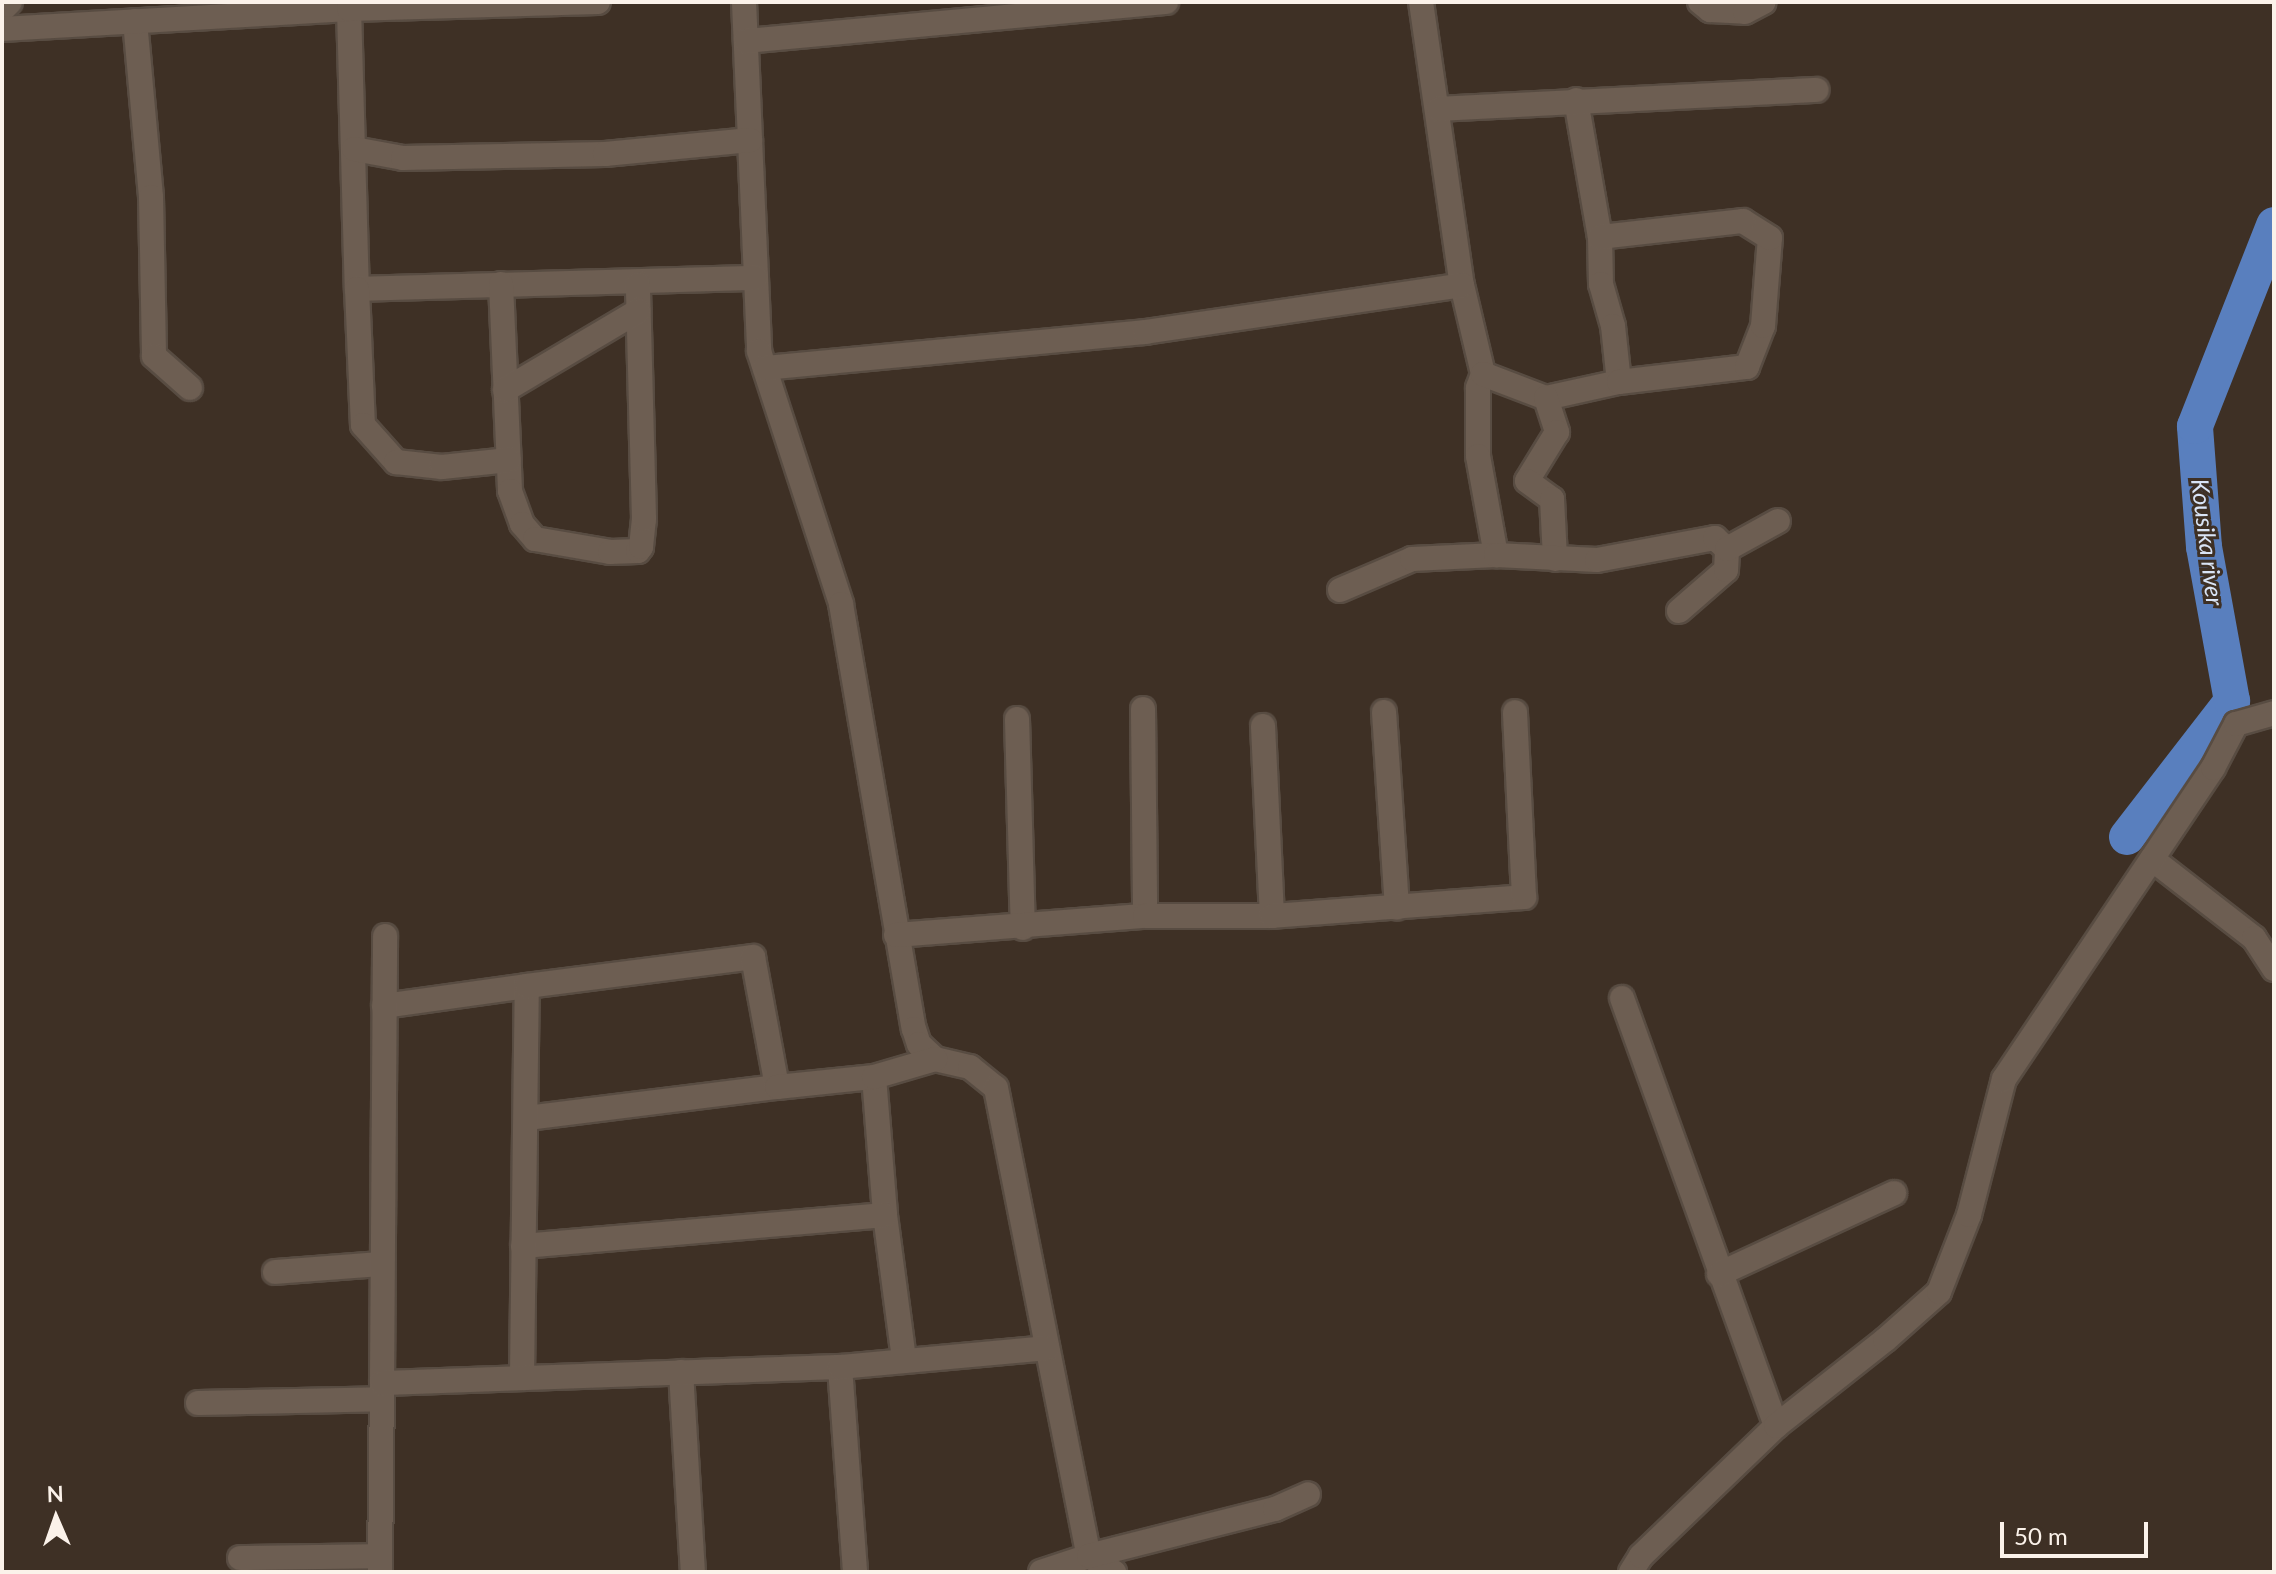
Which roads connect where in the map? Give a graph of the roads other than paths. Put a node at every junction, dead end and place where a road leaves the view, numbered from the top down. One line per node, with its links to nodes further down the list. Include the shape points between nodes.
1 (10, 2): 9 (street)
2 (598, 2): 8 (street)
3 (744, 2): 12 (street)
4 (1166, 2): 12 (street)
5 (1421, 2): 15 (street)
6 (1700, 2): 7 (street, via 1710,10 1745,12)
7 (1764, 2)
8 (349, 9): 10 (street); 17 (street)
9 (2, 10)
10 (135, 21): 11 (street); 28 (street, via 151,197 154,356)
11 (2, 29)
12 (746, 41): 16 (street)
13 (1817, 90): 14 (street)
14 (1576, 100): 15 (street); 18 (street)
15 (1439, 109): 22 (street)
16 (750, 140): 17 (street, via 605,154 403,158); 19 (street)
17 (354, 149): 23 (street)
18 (1600, 237): 27 (street, via 1601,284 1613,326); 27 (street, via 1743,221 1770,238 1763,326 1747,367)
19 (756, 278): 21 (street); 25 (street, via 759,351)
20 (501, 284): 21 (street); 23 (street); 29 (street)
21 (638, 284): 24 (street)
22 (1462, 285): 25 (street, via 1145,332); 26 (street)
23 (357, 289): 31 (street, via 363,425 371,435 396,462 442,467)
24 (638, 311): 29 (street); 31 (street, via 644,519 638,551 610,552 535,539 522,524 510,491)
25 (765, 368): 49 (street, via 841,604)
26 (1483, 374): 30 (street); 34 (street, via 1478,388 1478,456)
27 (1619, 382): 30 (street)
28 (190, 388)
29 (505, 390): 31 (street)
30 (1546, 398): 35 (street, via 1557,432 1527,481 1552,499)
31 (509, 460)
32 (1778, 521): 33 (street)
33 (1727, 549): 35 (street, via 1715,538 1597,560); 37 (street, via 1726,570)
34 (1496, 555): 35 (street); 36 (street, via 1412,559)
35 (1555, 559)
36 (1340, 590)
37 (1679, 611)
38 (1143, 709): 46 (street)
39 (1384, 712): 45 (street)
40 (1515, 712): 45 (street, via 1524,897)
41 (2274, 713): 44 (street, via 2236,724)
42 (1017, 719): 48 (street)
43 (1263, 726): 47 (street)
44 (2152, 859): 51 (street, via 2254,938); 72 (street, via 2004,1079 1969,1215 1939,1292)
45 (1397, 908): 47 (street)
46 (1145, 916): 47 (street); 48 (street)
47 (1272, 916)
48 (1023, 928): 49 (street)
49 (896, 935): 55 (street, via 914,1029 919,1044)
50 (385, 936): 54 (street)
51 (2274, 969)
52 (527, 986): 54 (street); 57 (street, via 753,957); 58 (street)
53 (1622, 998): 64 (street)
54 (384, 1006): 62 (street)
55 (935, 1059): 56 (street); 65 (street, via 970,1067 996,1088)
56 (874, 1077): 57 (street); 60 (street)
57 (777, 1087): 58 (street)
58 (527, 1118): 61 (street)
59 (1894, 1193): 64 (street)
60 (885, 1215): 61 (street); 66 (street)
61 (523, 1246): 69 (street)
62 (382, 1264): 63 (street); 70 (street)
63 (275, 1272)
64 (1719, 1274): 72 (street)
65 (1047, 1348): 66 (street); 74 (street)
66 (904, 1360): 67 (street)
67 (840, 1367): 68 (street); 79 (street)
68 (681, 1372): 69 (street); 78 (street)
69 (522, 1378): 70 (street)
70 (382, 1391): 71 (street); 76 (street)
71 (198, 1403)
72 (1776, 1426): 77 (street)
73 (1308, 1494): 74 (street, via 1275,1509)
74 (1089, 1556): 80 (street); 81 (street)
75 (240, 1558): 76 (street)
76 (380, 1564)
77 (1640, 1567)
78 (693, 1572)
79 (855, 1572)
80 (1041, 1572)
81 (1114, 1572)

